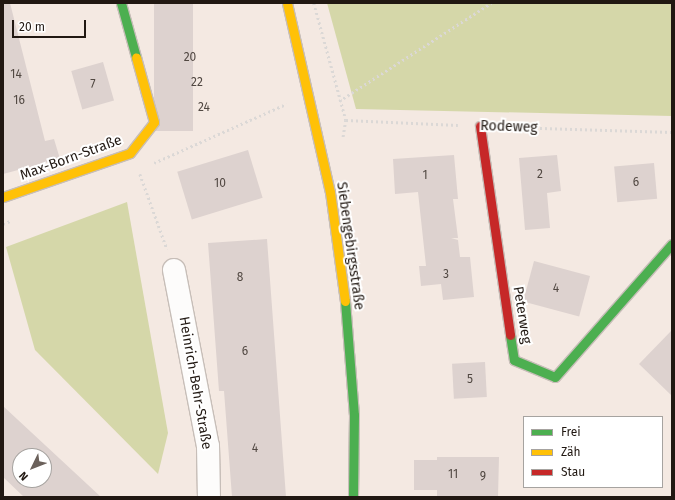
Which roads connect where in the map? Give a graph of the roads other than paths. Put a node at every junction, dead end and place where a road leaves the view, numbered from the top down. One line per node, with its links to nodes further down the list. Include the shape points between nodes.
1 (121, 3): 4 (street, Max-Born-Straße, via 154,122 130,153)
2 (287, 3): 8 (street, Siebengebirgsstraße, via 330,192 344,295 354,415)
3 (480, 126): 5 (street, Peterweg, via 514,360 555,377)
4 (3, 197)
5 (672, 244)
6 (174, 270): 7 (street, Heinrich-Behr-Straße, via 208,446)
7 (210, 497)
8 (353, 497)

